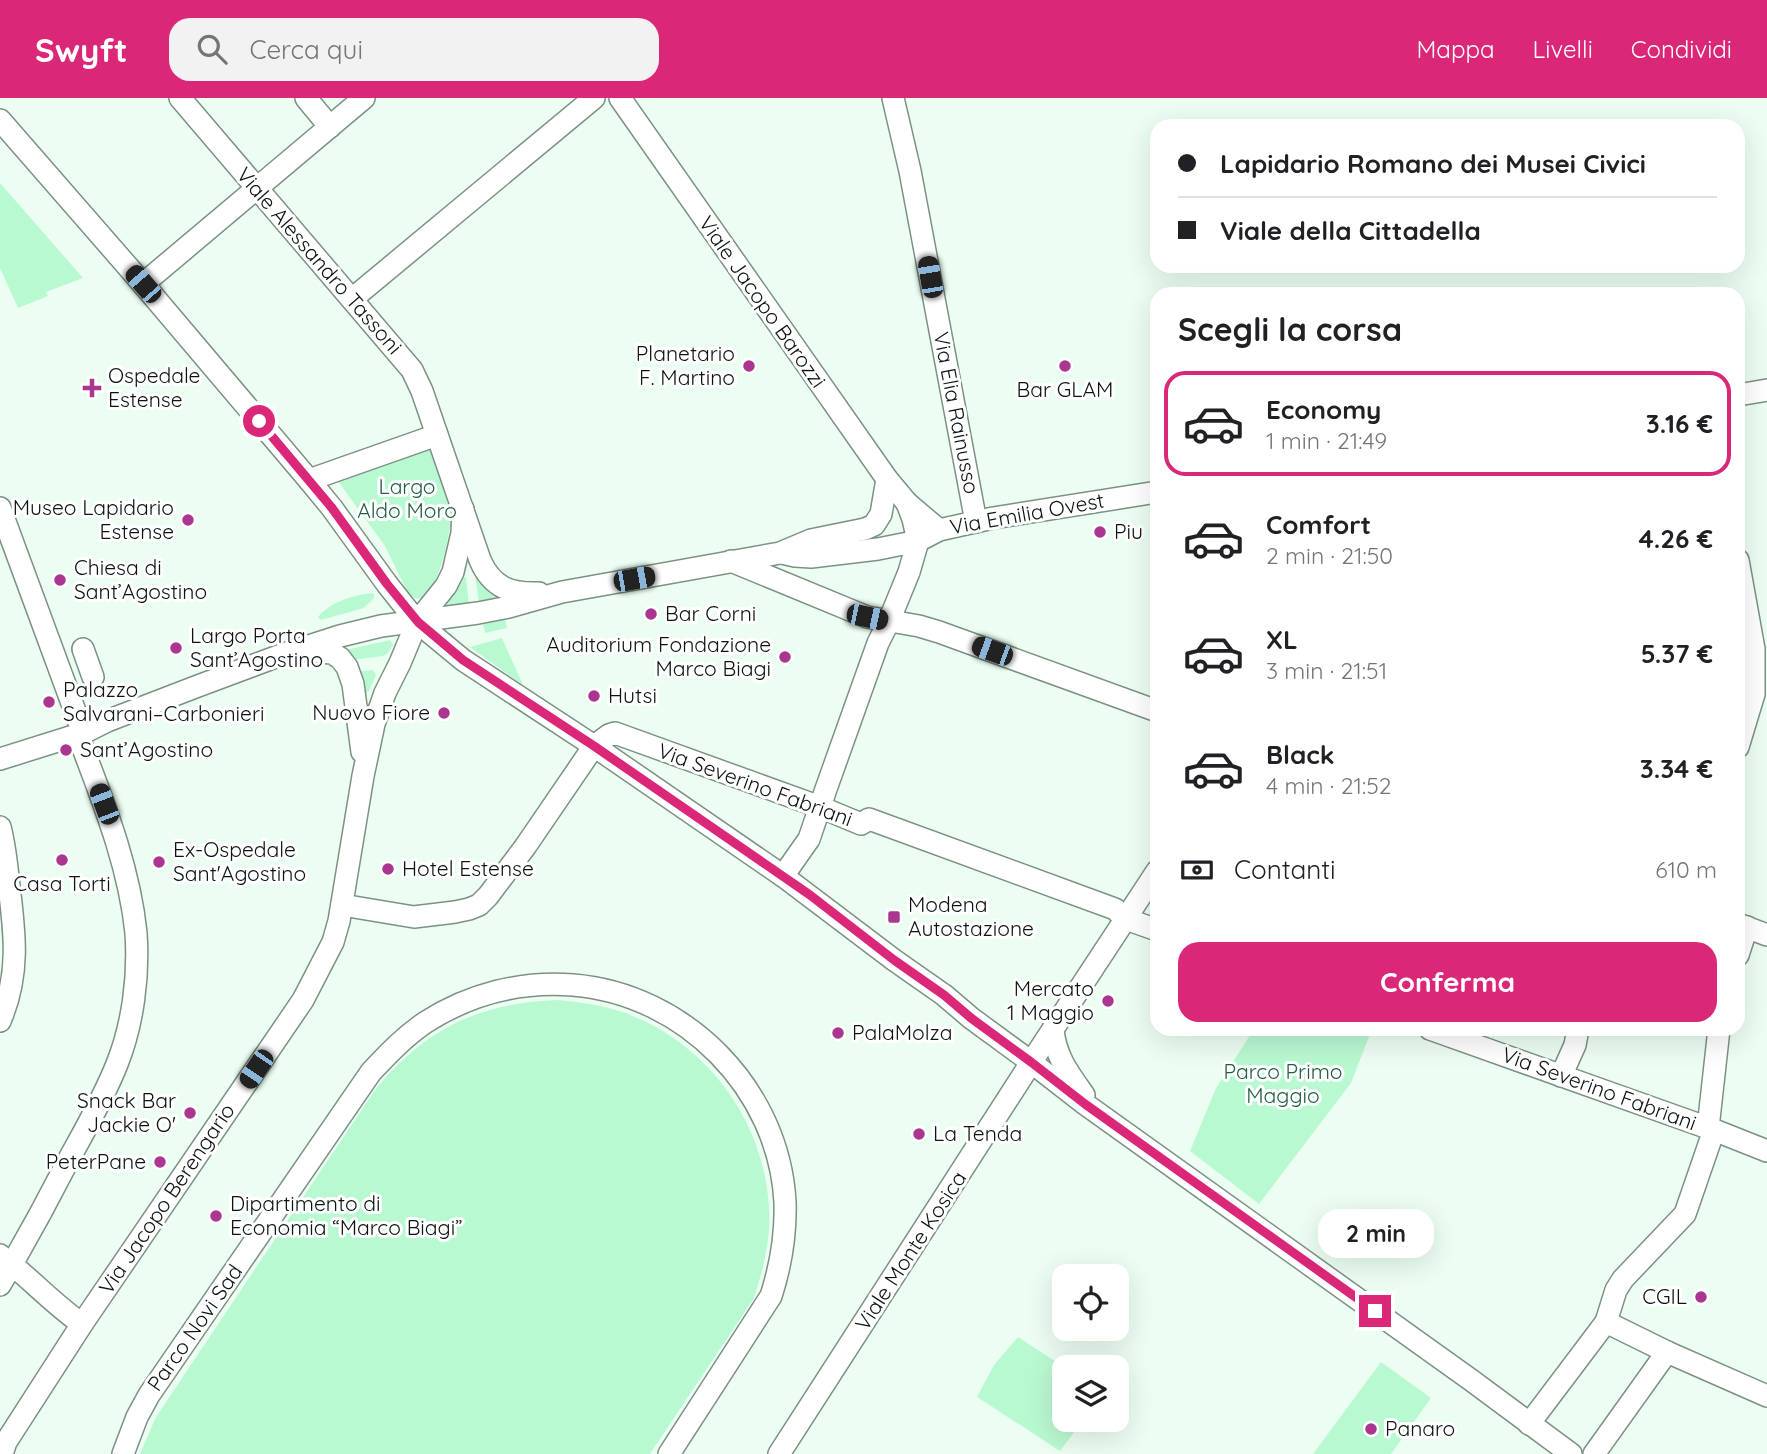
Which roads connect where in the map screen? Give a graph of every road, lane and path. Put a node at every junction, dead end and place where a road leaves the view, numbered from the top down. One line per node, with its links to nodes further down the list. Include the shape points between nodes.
1 (180, 98): 9 (street, Viale Alessandro Tassoni)
2 (306, 98): 8 (street)
3 (364, 98): 8 (street)
4 (594, 98): 11 (street)
5 (893, 98): 21 (street, Via Elia Rainusso, via 911,170)
6 (627, 100): 15 (street, Viale Jacopo Barozzi)
7 (0, 120): 10 (street)
8 (330, 127): 9 (street)
9 (257, 189): 10 (street); 11 (street, Viale Alessandro Tassoni)
10 (143, 284): 16 (street)
11 (352, 299): 14 (street, Viale Alessandro Tassoni, via 412,370)
12 (1767, 390): 13 (street)
13 (1745, 394)
14 (437, 435): 16 (street); 20 (street)
15 (887, 479): 18 (street, Viale Jacopo Barozzi); 24 (street, via 881,514 874,525)
16 (309, 480): 30 (street)
17 (1150, 493): 21 (street, Via Emilia Ovest)
18 (907, 503): 22 (street, Via Emilia Ovest); 23 (street)
19 (0, 508): 26 (street)
20 (463, 509): 27 (street, via 483,567 498,584 522,593); 30 (street, via 453,572)
21 (976, 522): 22 (street, Via Emilia Ovest)
22 (939, 530): 23 (street)
23 (918, 541): 24 (street, via 825,556); 29 (street)
24 (780, 552): 25 (street)
25 (731, 561): 27 (street); 29 (street, via 867,617)
26 (10, 563): 37 (street, via 74,707)
27 (562, 592): 30 (street, via 509,607)
28 (1745, 602): 32 (street)
29 (889, 621): 35 (street, via 939,632); 41 (street)
30 (418, 622): 33 (street, via 340,636); 38 (street, via 463,660); 40 (street, Via Jacopo Berengario, via 379,708)
31 (83, 649): 34 (street)
32 (1753, 650): 36 (street, via 1754,694)
33 (281, 655): 37 (street); 40 (street, via 332,653 346,665 353,684)
34 (93, 677)
35 (1150, 707)
36 (1745, 724)
37 (81, 734): 39 (street); 58 (street, via 128,884 136,933 135,991 117,1064 34,1228)
38 (594, 746): 41 (street, Via Severino Fabriani, via 615,733); 43 (street); 45 (street, via 484,901 468,909 414,917)
39 (0, 759)
40 (364, 767): 45 (street, Via Jacopo Berengario)
41 (820, 807): 43 (street, via 809,839); 46 (street, Via Severino Fabriani, via 861,824 869,819 1115,909)
42 (0, 827): 48 (street, via 15,946 13,982)
43 (783, 876): 53 (street)
44 (1150, 882): 46 (street, Viale Monte Kosica)
45 (342, 905): 61 (street, Via Jacopo Berengario, via 333,942 303,1000)
46 (1126, 919): 47 (street, Via Severino Fabriani); 49 (street, Viale Monte Kosica)
47 (1150, 928)
48 (0, 1021)
49 (1053, 1029): 53 (street, Viale Monte Kosica); 55 (street, via 1064,1067)
50 (1450, 1036): 54 (street, Via Severino Fabriani)
51 (1577, 1036): 54 (street)
52 (1718, 1036): 56 (street)
53 (1031, 1062): 55 (street); 68 (street, Viale Monte Kosica)
54 (1561, 1076): 56 (street, Via Severino Fabriani)
55 (1097, 1112): 64 (street)
56 (1711, 1129): 57 (street, Via Severino Fabriani); 60 (street, via 1685,1214 1623,1279)
57 (1767, 1151)
58 (6, 1260): 59 (street); 61 (street)
59 (0, 1285)
60 (1606, 1322): 62 (street); 64 (street)
61 (82, 1324): 65 (street, Via Jacopo Berengario)
62 (1667, 1352): 63 (street); 70 (street)
63 (1767, 1395)
64 (1529, 1424): 69 (street)
65 (2, 1454)
66 (123, 1454): 67 (street, Parco Novi Sad, via 149,1395 371,1072 426,1023 467,1001 513,988 559,984 629,997 690,1028 738,1075 762,1114 778,1156 785,1223 771,1296)
67 (669, 1454)
68 (779, 1454)
69 (1571, 1454)
70 (1594, 1454)

